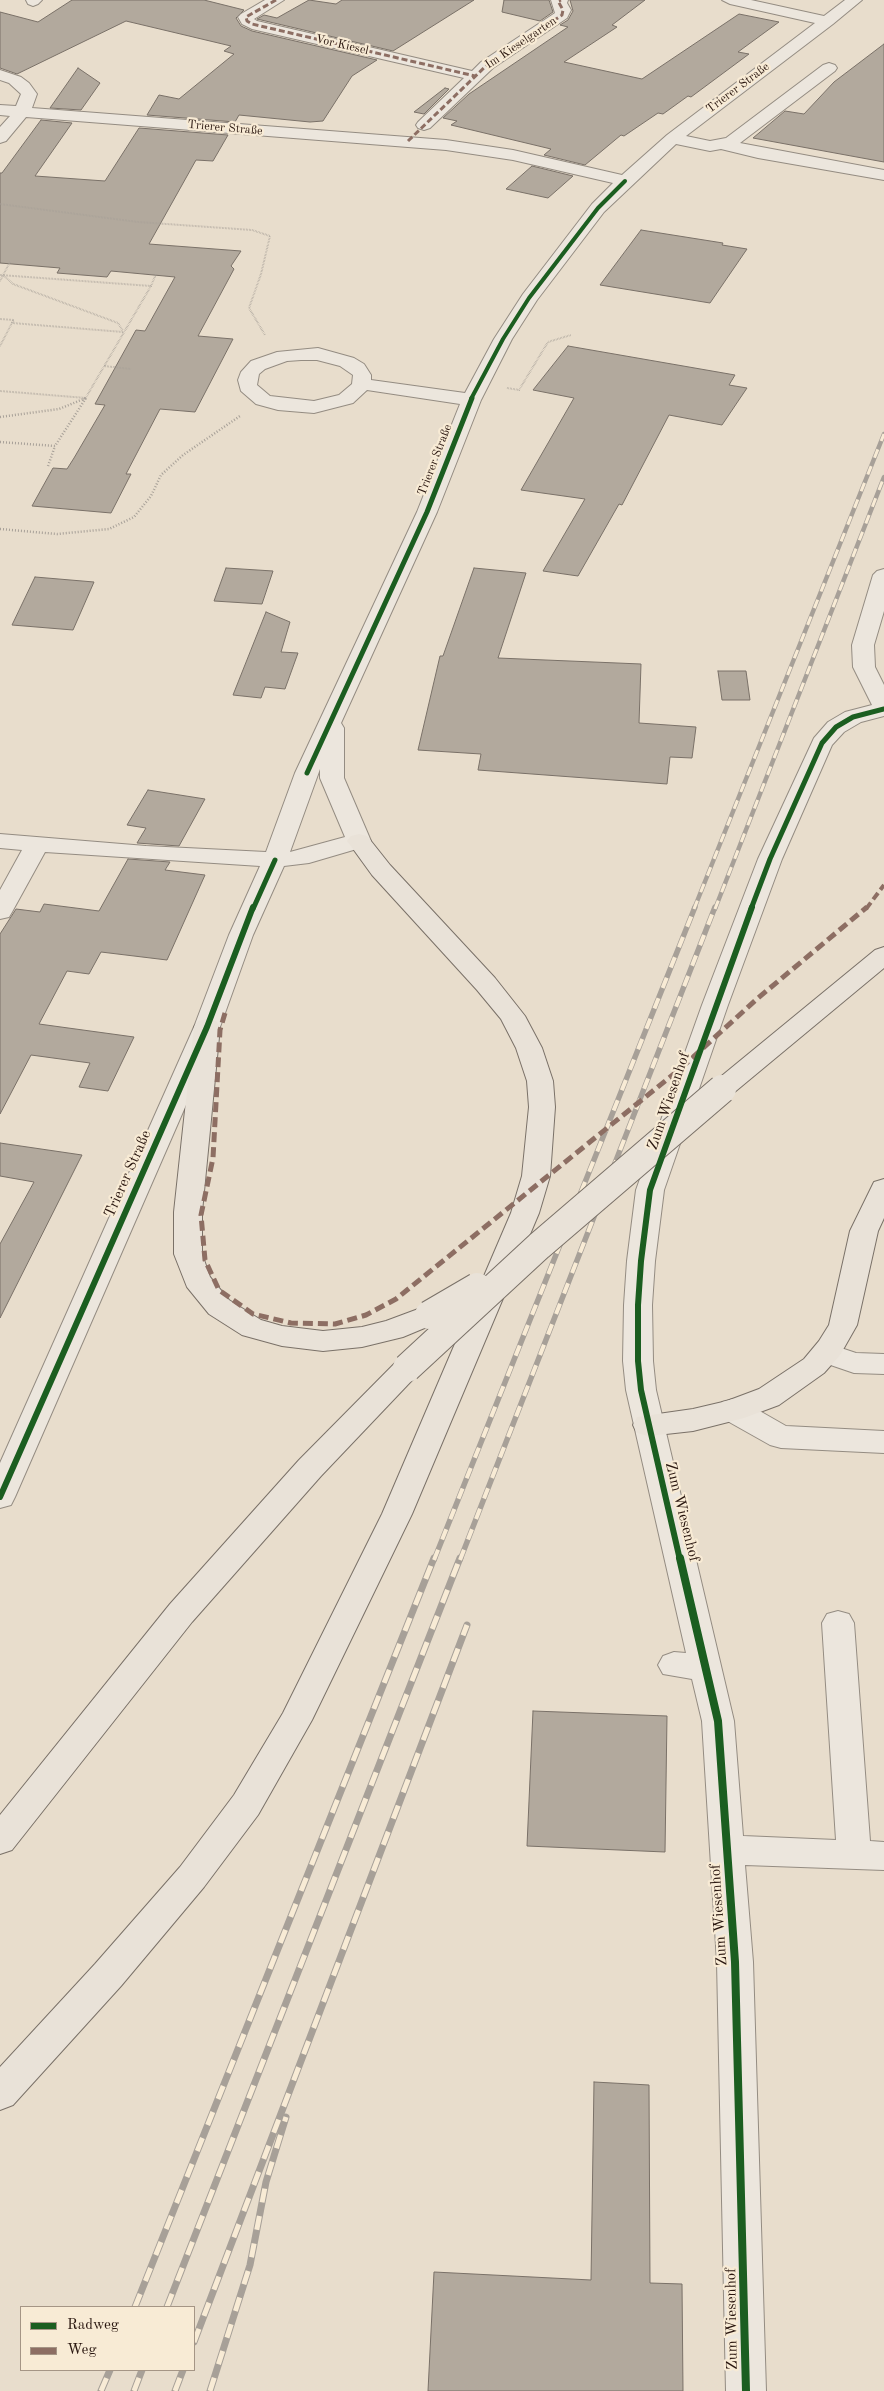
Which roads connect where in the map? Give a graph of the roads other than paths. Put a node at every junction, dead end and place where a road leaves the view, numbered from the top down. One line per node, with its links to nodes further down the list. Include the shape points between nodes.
1 (276, 0): 8 (street, Vor Kiesel, via 246,17 247,21)
2 (557, 0): 8 (street, Im Kieselgarten, via 563,10 562,15)
3 (730, 0): 5 (street)
4 (854, 0): 5 (street, Trierer Straße)
5 (828, 21): 13 (street, Trierer Straße)
6 (829, 68): 14 (street, via 731,142)
7 (0, 75): 10 (street, via 15,80 29,94)
8 (475, 76): 11 (street, Im Kieselgarten)
9 (0, 110): 10 (street, Trierer Straße)
10 (21, 112): 12 (street); 16 (street, Trierer Straße, via 446,145 512,155)
11 (424, 125)
12 (0, 138)
13 (673, 138): 14 (street, via 710,146); 16 (street, Trierer Straße)
14 (722, 144): 15 (street)
15 (884, 175)
16 (625, 181): 18 (street, Trierer Straße, via 598,208 529,298)
17 (362, 384): 17 (street, via 357,368 318,354 269,360 250,372 247,380 248,387 263,400 314,407 346,399); 18 (street)
18 (475, 393): 21 (street, Trierer Straße, via 428,512)
19 (884, 574): 20 (street, Zum Wiesenhof, via 863,646 864,667)
20 (884, 708): 34 (street, Zum Wiesenhof, via 853,716 836,727 822,743 770,859 650,1190 638,1314 638,1361)
21 (336, 711): 23 (street, Trierer Straße, via 330,746 332,778); 25 (street, Trierer Straße, via 307,773)
22 (0, 841): 24 (street)
23 (359, 841): 25 (street, via 300,858); 41 (main road, via 381,870 486,984 512,1016 529,1048 540,1081 542,1107 536,1176 525,1213 397,1514 296,1720 251,1796 192,1877)
24 (37, 844): 25 (street); 26 (street)
25 (275, 860): 28 (street, Trierer Straße, via 241,935)
26 (0, 912)
27 (884, 955): 30 (main road, bridge)
28 (207, 1027): 30 (main road, bridge, via 188,1212 188,1254 198,1280 219,1307 252,1328 282,1336 323,1341 362,1337 393,1330 429,1315); 36 (street, Trierer Straße)
29 (884, 1188): 31 (main road, via 864,1231 844,1325)
30 (539, 1246): 38 (main road, bridge, via 407,1368 310,1468 181,1613)
31 (826, 1353): 32 (street, via 854,1363); 33 (main road, via 792,1382 769,1396)
32 (884, 1364)
33 (734, 1410): 34 (main road, via 693,1420); 35 (street, via 781,1437)
34 (648, 1425): 39 (street, Zum Wiesenhof, via 690,1666 718,1722)
35 (884, 1442)
36 (0, 1497)
37 (838, 1623): 40 (street)
38 (0, 1840)
39 (727, 1850): 40 (street); 42 (street, Zum Wiesenhof, via 735,1962)
40 (869, 1855)
41 (0, 2093)
42 (746, 2391)

